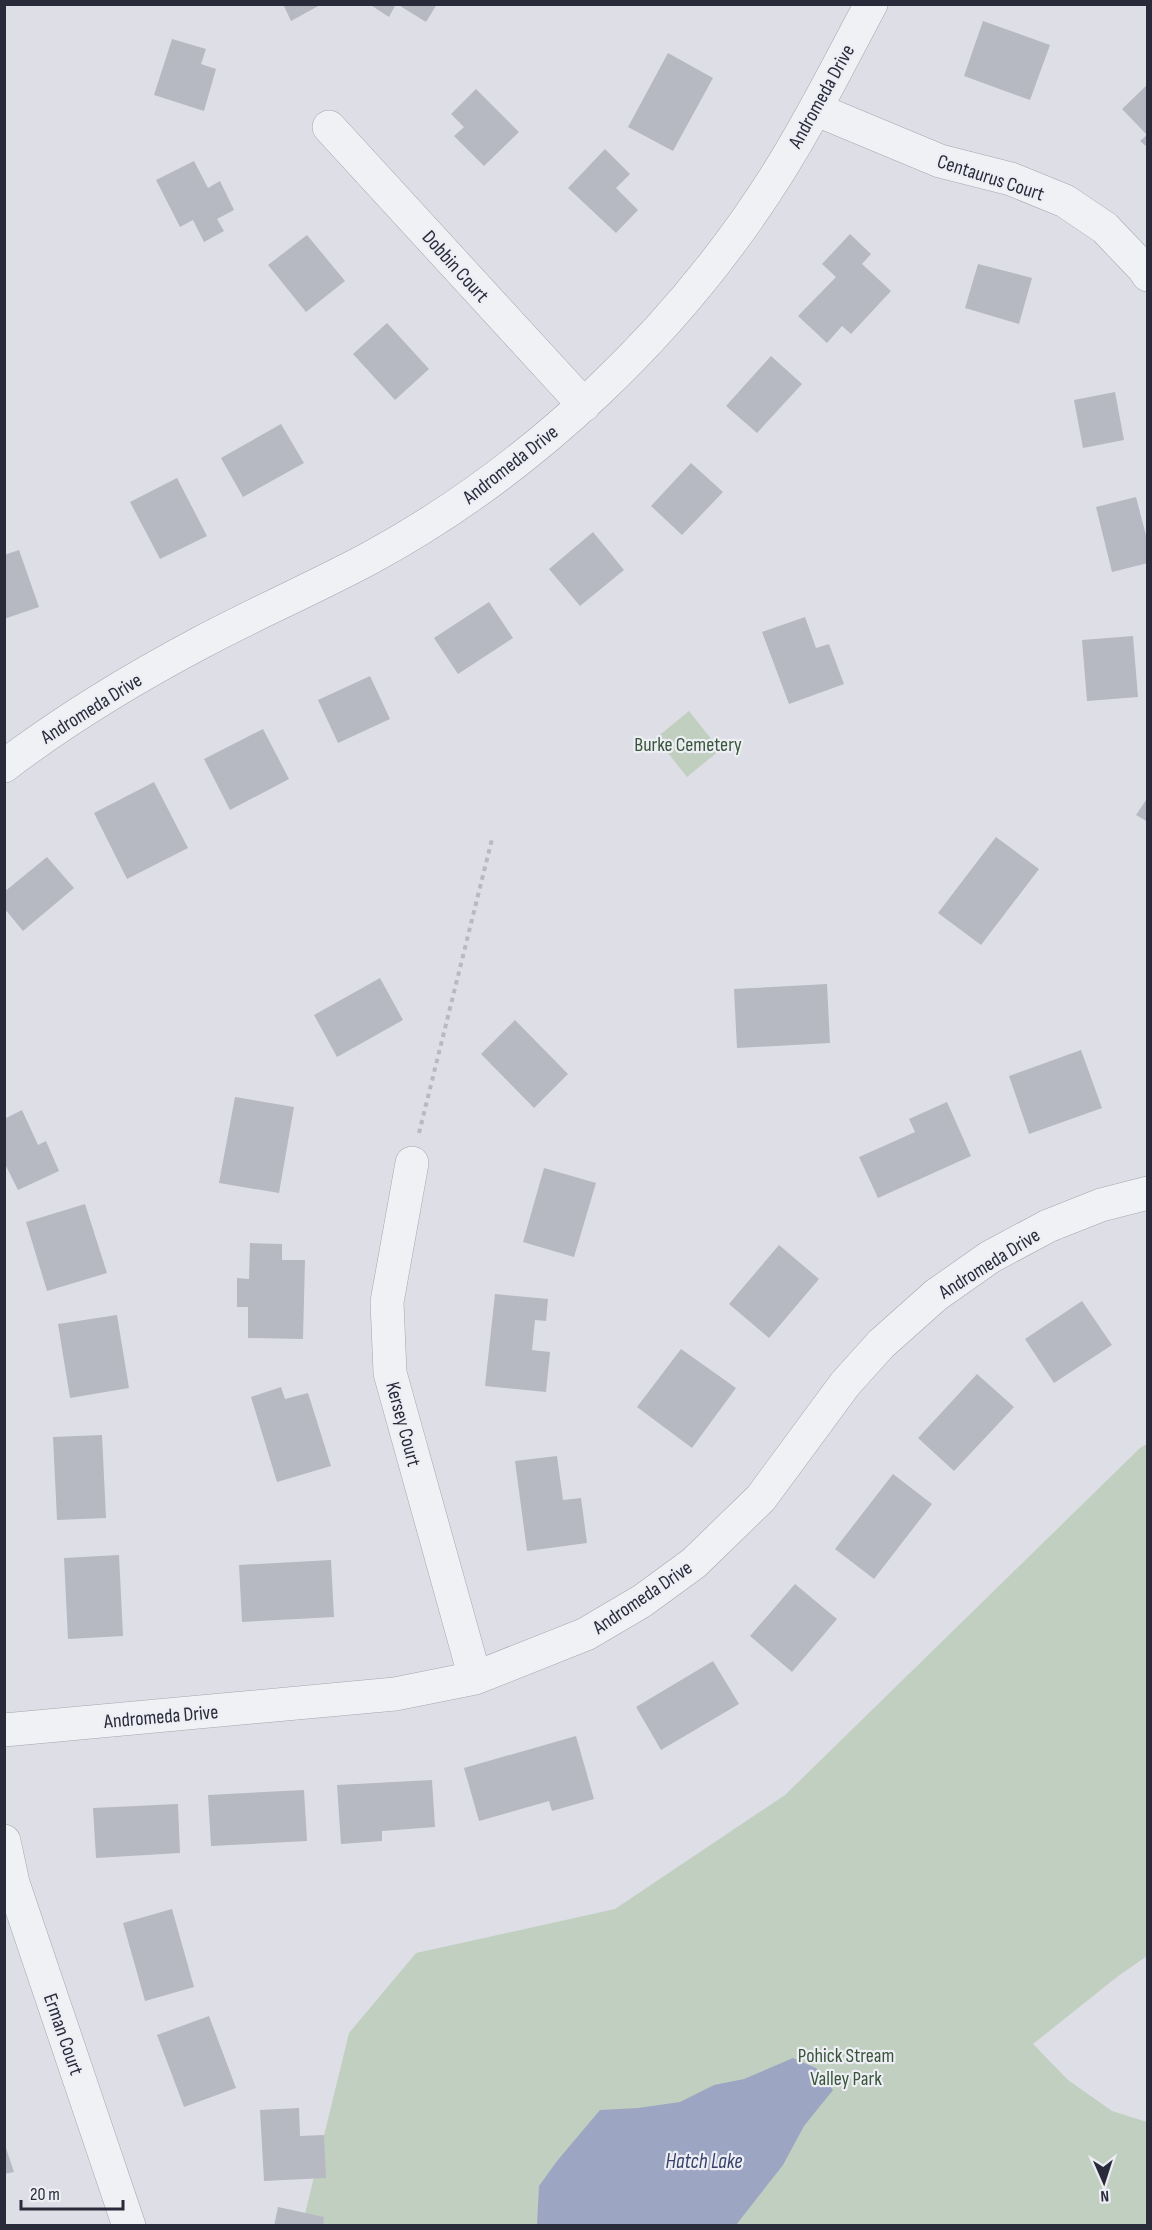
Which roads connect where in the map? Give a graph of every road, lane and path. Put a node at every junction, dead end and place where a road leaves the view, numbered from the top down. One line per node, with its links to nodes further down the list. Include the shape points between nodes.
1 (871, 4): 2 (street, Andromeda Drive)
2 (815, 109): 4 (street, Centaurus Court, via 940,161 1011,179 1065,201 1105,228); 5 (street, Andromeda Drive, via 776,176 729,244 652,338)
3 (329, 127): 5 (street, Dobbin Court)
4 (1148, 275)
5 (584, 405): 6 (street, Andromeda Drive, via 457,504 371,557 201,642 114,691 45,734)
6 (4, 766)
7 (492, 839): 8 (path)
8 (412, 1163): 10 (street, Kersey Court, via 387,1302 390,1373)
9 (1148, 1193): 10 (street, Andromeda Drive, via 1101,1205 1048,1226 990,1257 936,1295 881,1344 761,1498 694,1563 642,1601 586,1634)
10 (475, 1678): 11 (street, Andromeda Drive, via 395,1694)
11 (4, 1730)
12 (4, 1841): 13 (street, Erman Court, via 13,1884)
13 (129, 2226)

